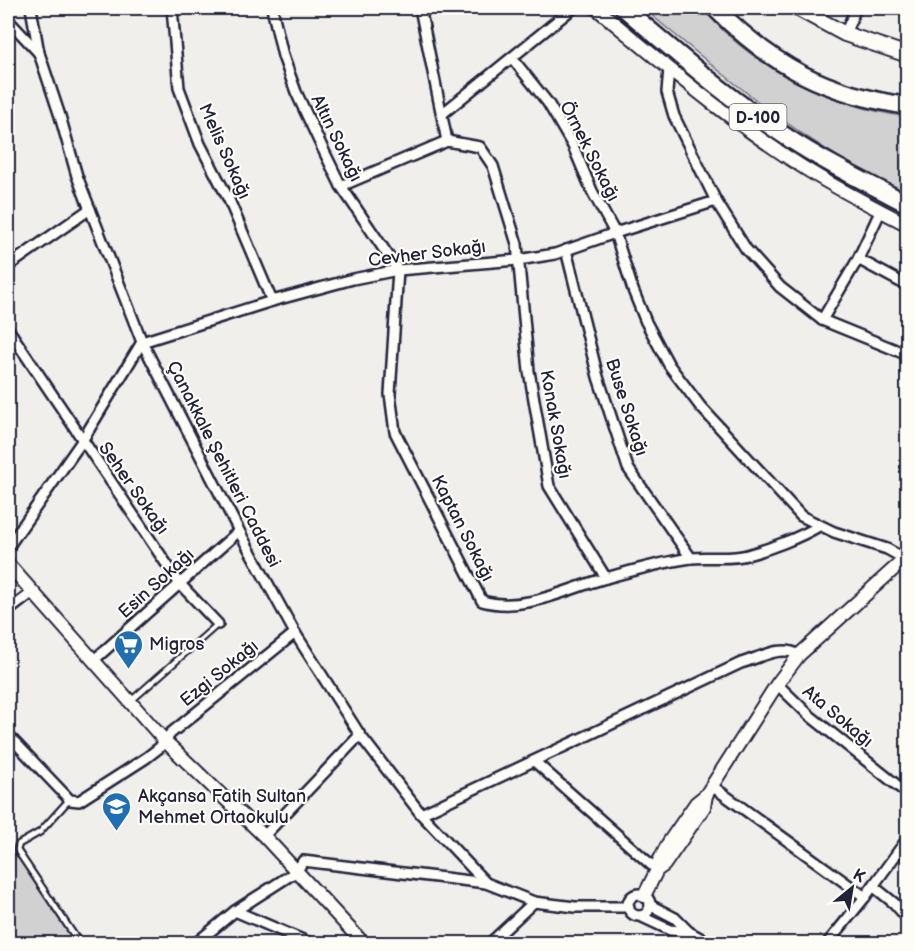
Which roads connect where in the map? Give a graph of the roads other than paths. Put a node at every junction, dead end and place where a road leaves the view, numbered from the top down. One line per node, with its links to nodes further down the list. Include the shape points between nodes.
1 (31, 8): 13 (street, Çanakkale Şehitleri Caddesi)
2 (172, 8): 33 (street, Melis Sokağı, via 179,88 200,144 229,200)
3 (272, 8): 20 (street, Altın Sokağı, via 282,56)
4 (420, 8): 18 (street)
5 (573, 8): 15 (street)
6 (596, 8): 16 (main road)
7 (624, 8): 22 (highway, D-100, via 782,134 828,163)
8 (715, 8): 17 (highway, via 750,41 801,75 847,93)
9 (797, 8): 12 (main road)
10 (856, 8): 12 (street)
11 (9, 24): 13 (street)
12 (845, 34): 14 (main road)
13 (39, 53): 23 (street, Çanakkale Şehitleri Caddesi)
14 (908, 55)
15 (512, 58): 18 (street); 26 (street, Örnek Sokağı, via 548,104 573,146)
16 (669, 69): 21 (street, via 667,92 674,116); 24 (main road, via 818,177)
17 (908, 106)
18 (442, 114): 19 (street)
19 (447, 141): 20 (street); 29 (street, Konak Sokağı, via 480,147 493,166 517,244)
20 (341, 186): 31 (street, Altın Sokağı)
21 (716, 201): 26 (street, Cevher Sokağı); 34 (street, via 752,257 780,287)
22 (908, 204)
23 (90, 208): 30 (street); 36 (street, Çanakkale Şehitleri Caddesi)
24 (881, 210): 25 (main road); 28 (street)
25 (908, 225)
26 (615, 233): 27 (street, Cevher Sokağı); 39 (street, Örnek Sokağı, via 646,322 669,364 700,406 787,502)
27 (566, 250): 29 (street, Cevher Sokağı); 43 (street, Buse Sokağı, via 598,377 628,468)
28 (858, 259): 32 (street); 34 (street)
29 (518, 260): 31 (street, Cevher Sokağı); 45 (street, Konak Sokağı, via 529,371 549,486)
30 (8, 266)
31 (398, 270): 33 (street, Cevher Sokağı); 45 (street, Kaptan Sokağı, via 390,394 395,432 482,600 511,605)
32 (908, 286)
33 (272, 301): 36 (street, Cevher Sokağı)
34 (822, 320): 37 (street)
35 (8, 328): 38 (street, Seher Sokağı)
36 (142, 342): 38 (street); 40 (street, Çanakkale Şehitleri Caddesi)
37 (908, 355)
38 (82, 441): 41 (street); 46 (street, Seher Sokağı)
39 (819, 526): 42 (street, Örnek Sokağı); 43 (street, Kaptan Sokağı, via 744,556)
40 (239, 531): 46 (street, Esin Sokağı); 50 (street, Çanakkale Şehitleri Caddesi)
41 (8, 546)
42 (905, 557): 51 (main road)
43 (692, 558): 45 (street, Kaptan Sokağı)
44 (8, 564): 47 (main road)
45 (606, 578)
46 (180, 584): 49 (street, Seher Sokağı); 52 (street, Esin Sokağı)
47 (33, 592): 48 (street); 52 (main road)
48 (8, 611)
49 (218, 624): 54 (lane)
50 (295, 633): 56 (street, Çanakkale Şehitleri Caddesi); 57 (street, Ezgi Sokağı)
51 (799, 655): 53 (main road); 58 (street, via 783,650 741,663)
52 (94, 660): 54 (main road)
53 (777, 684): 59 (main road); 60 (street, Ata Sokağı, via 809,715)
54 (130, 702): 57 (main road)
55 (8, 735): 61 (street)
56 (360, 735): 62 (street, Çanakkale Şehitleri Caddesi); 63 (street)
57 (164, 740): 61 (street, Ezgi Sokağı, via 146,758 79,801); 63 (main road)
58 (534, 761): 62 (street); 65 (street)
59 (709, 791): 65 (main road, via 704,807); 69 (street)
60 (908, 794)
61 (70, 800): 78 (lane, via 17,850)
62 (421, 814): 67 (street, Çanakkale Şehitleri Caddesi)
63 (264, 836): 66 (main road)
64 (907, 839): 68 (street)
65 (657, 870): 70 (main road)
66 (297, 871): 67 (street, via 303,861); 73 (street); 81 (main road)
67 (486, 883): 71 (street)
68 (873, 886): 69 (street); 75 (street)
69 (865, 897): 83 (street)
70 (647, 900): 72 (street, via 633,896); 74 (street, via 647,913); 76 (street)
71 (534, 902): 72 (street); 82 (street)
72 (629, 907): 74 (street)
73 (235, 911): 79 (street); 80 (street)
74 (640, 916): 76 (street, via 670,930)
75 (908, 919)
76 (689, 932): 77 (street)
77 (705, 942)
78 (80, 944)
79 (195, 944)
80 (312, 944)
81 (364, 944)
82 (489, 944)
83 (827, 944)

